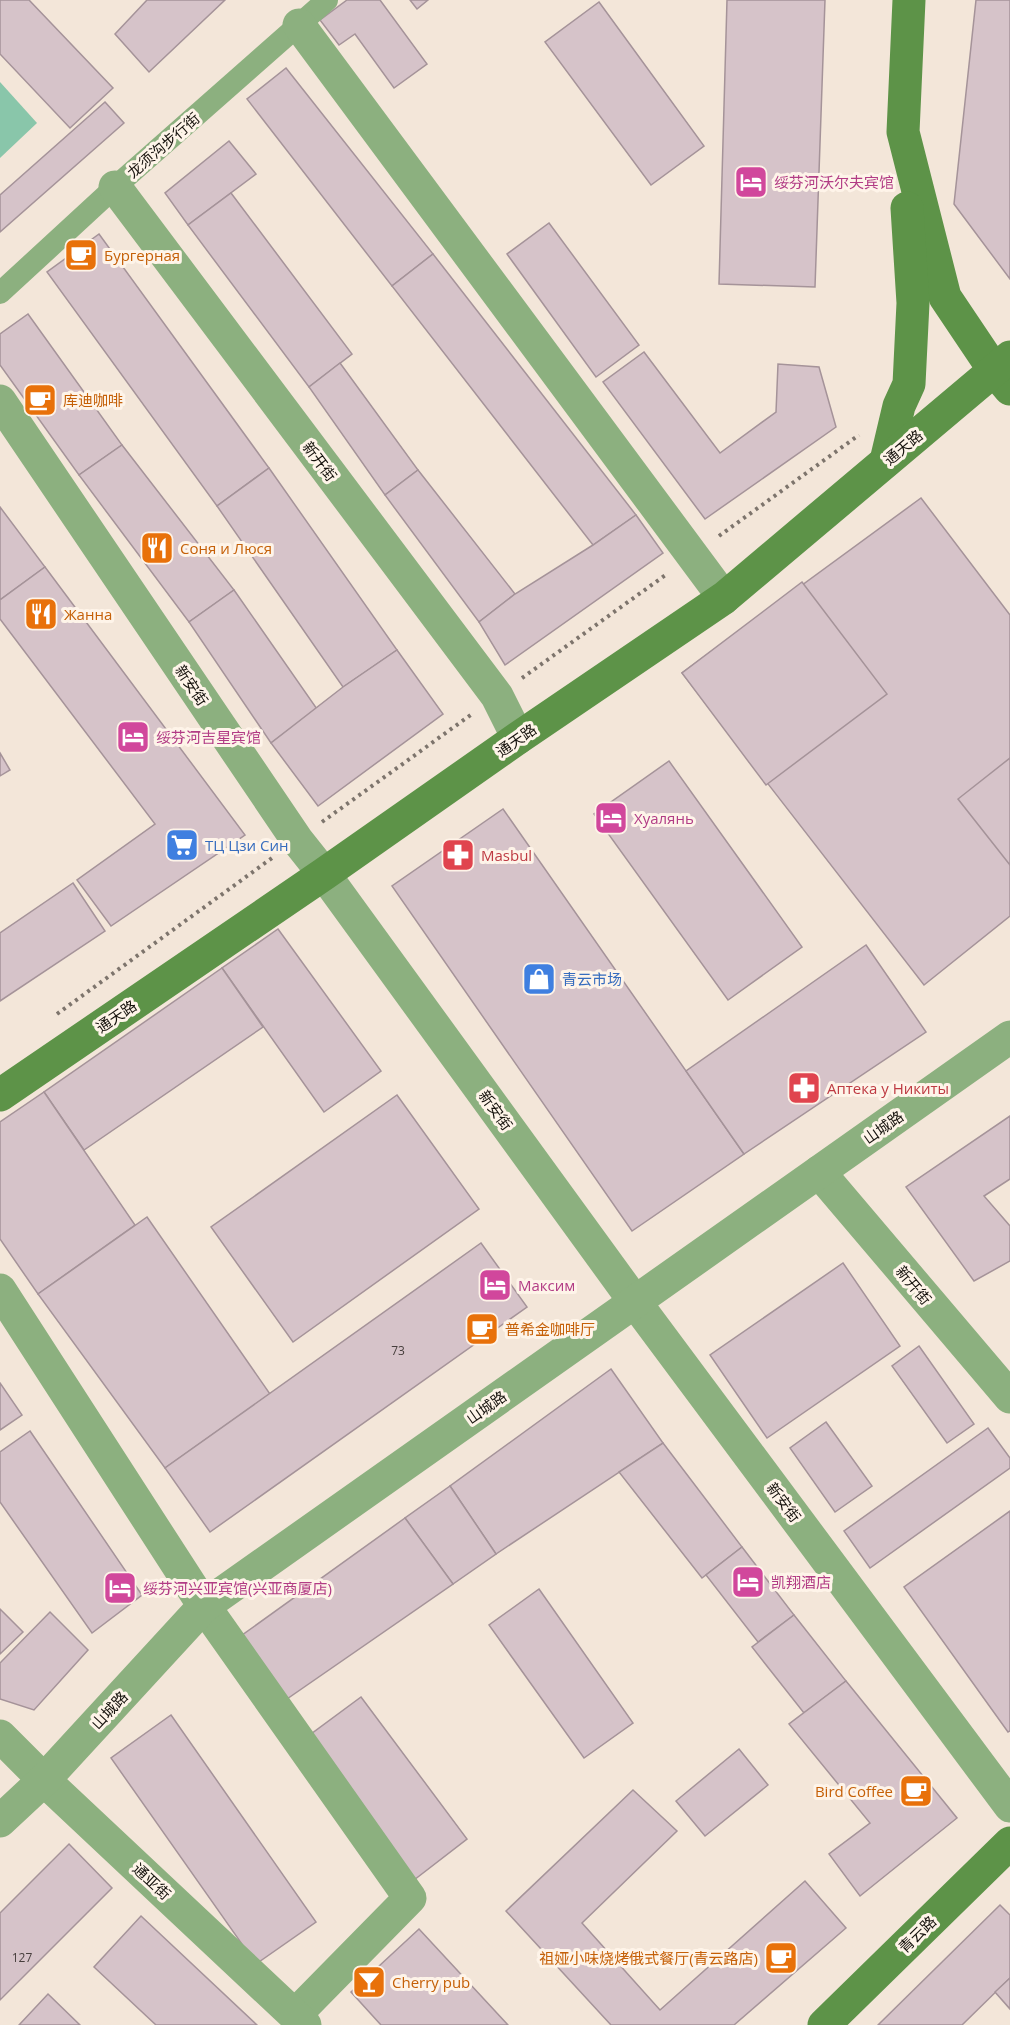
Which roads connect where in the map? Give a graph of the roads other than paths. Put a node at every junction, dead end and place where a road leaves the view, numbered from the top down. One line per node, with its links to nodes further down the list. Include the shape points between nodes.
1 (327, 0): 3 (street, 龙须沟步行街)
2 (909, 0): 4 (main road)
3 (299, 25): 5 (street, 龙须沟步行街); 10 (street)
4 (903, 132): 7 (main road, via 945,297); 9 (main road, via 913,303 909,384 899,406)
5 (115, 187): 6 (street, 龙须沟步行街); 11 (street, 新开街, via 497,696)
6 (0, 293)
7 (1005, 372): 9 (main road, 通天路)
8 (0, 401): 12 (street, 新安街, via 297,840)
9 (886, 461): 10 (main road, 通天路)
10 (724, 598): 11 (main road, 通天路)
11 (518, 738): 12 (main road, 通天路)
12 (324, 874): 14 (main road, 通天路); 17 (street, 新安街)
13 (1010, 1037): 15 (street, 山城路)
14 (0, 1095)
15 (819, 1172): 17 (street, 山城路); 18 (street, 新开街)
16 (0, 1290): 19 (street)
17 (635, 1302): 19 (street, 山城路); 22 (street, 新安街)
18 (1010, 1397)
19 (204, 1606): 21 (street, 山城路); 25 (street, via 410,1898)
20 (0, 1736): 21 (street, 通亚街)
21 (44, 1780): 23 (street, 山城路); 25 (street, 通亚街)
22 (1010, 1806)
23 (0, 1821)
24 (1010, 1843): 26 (main road, 青云路)
25 (300, 2020)
26 (824, 2025)

